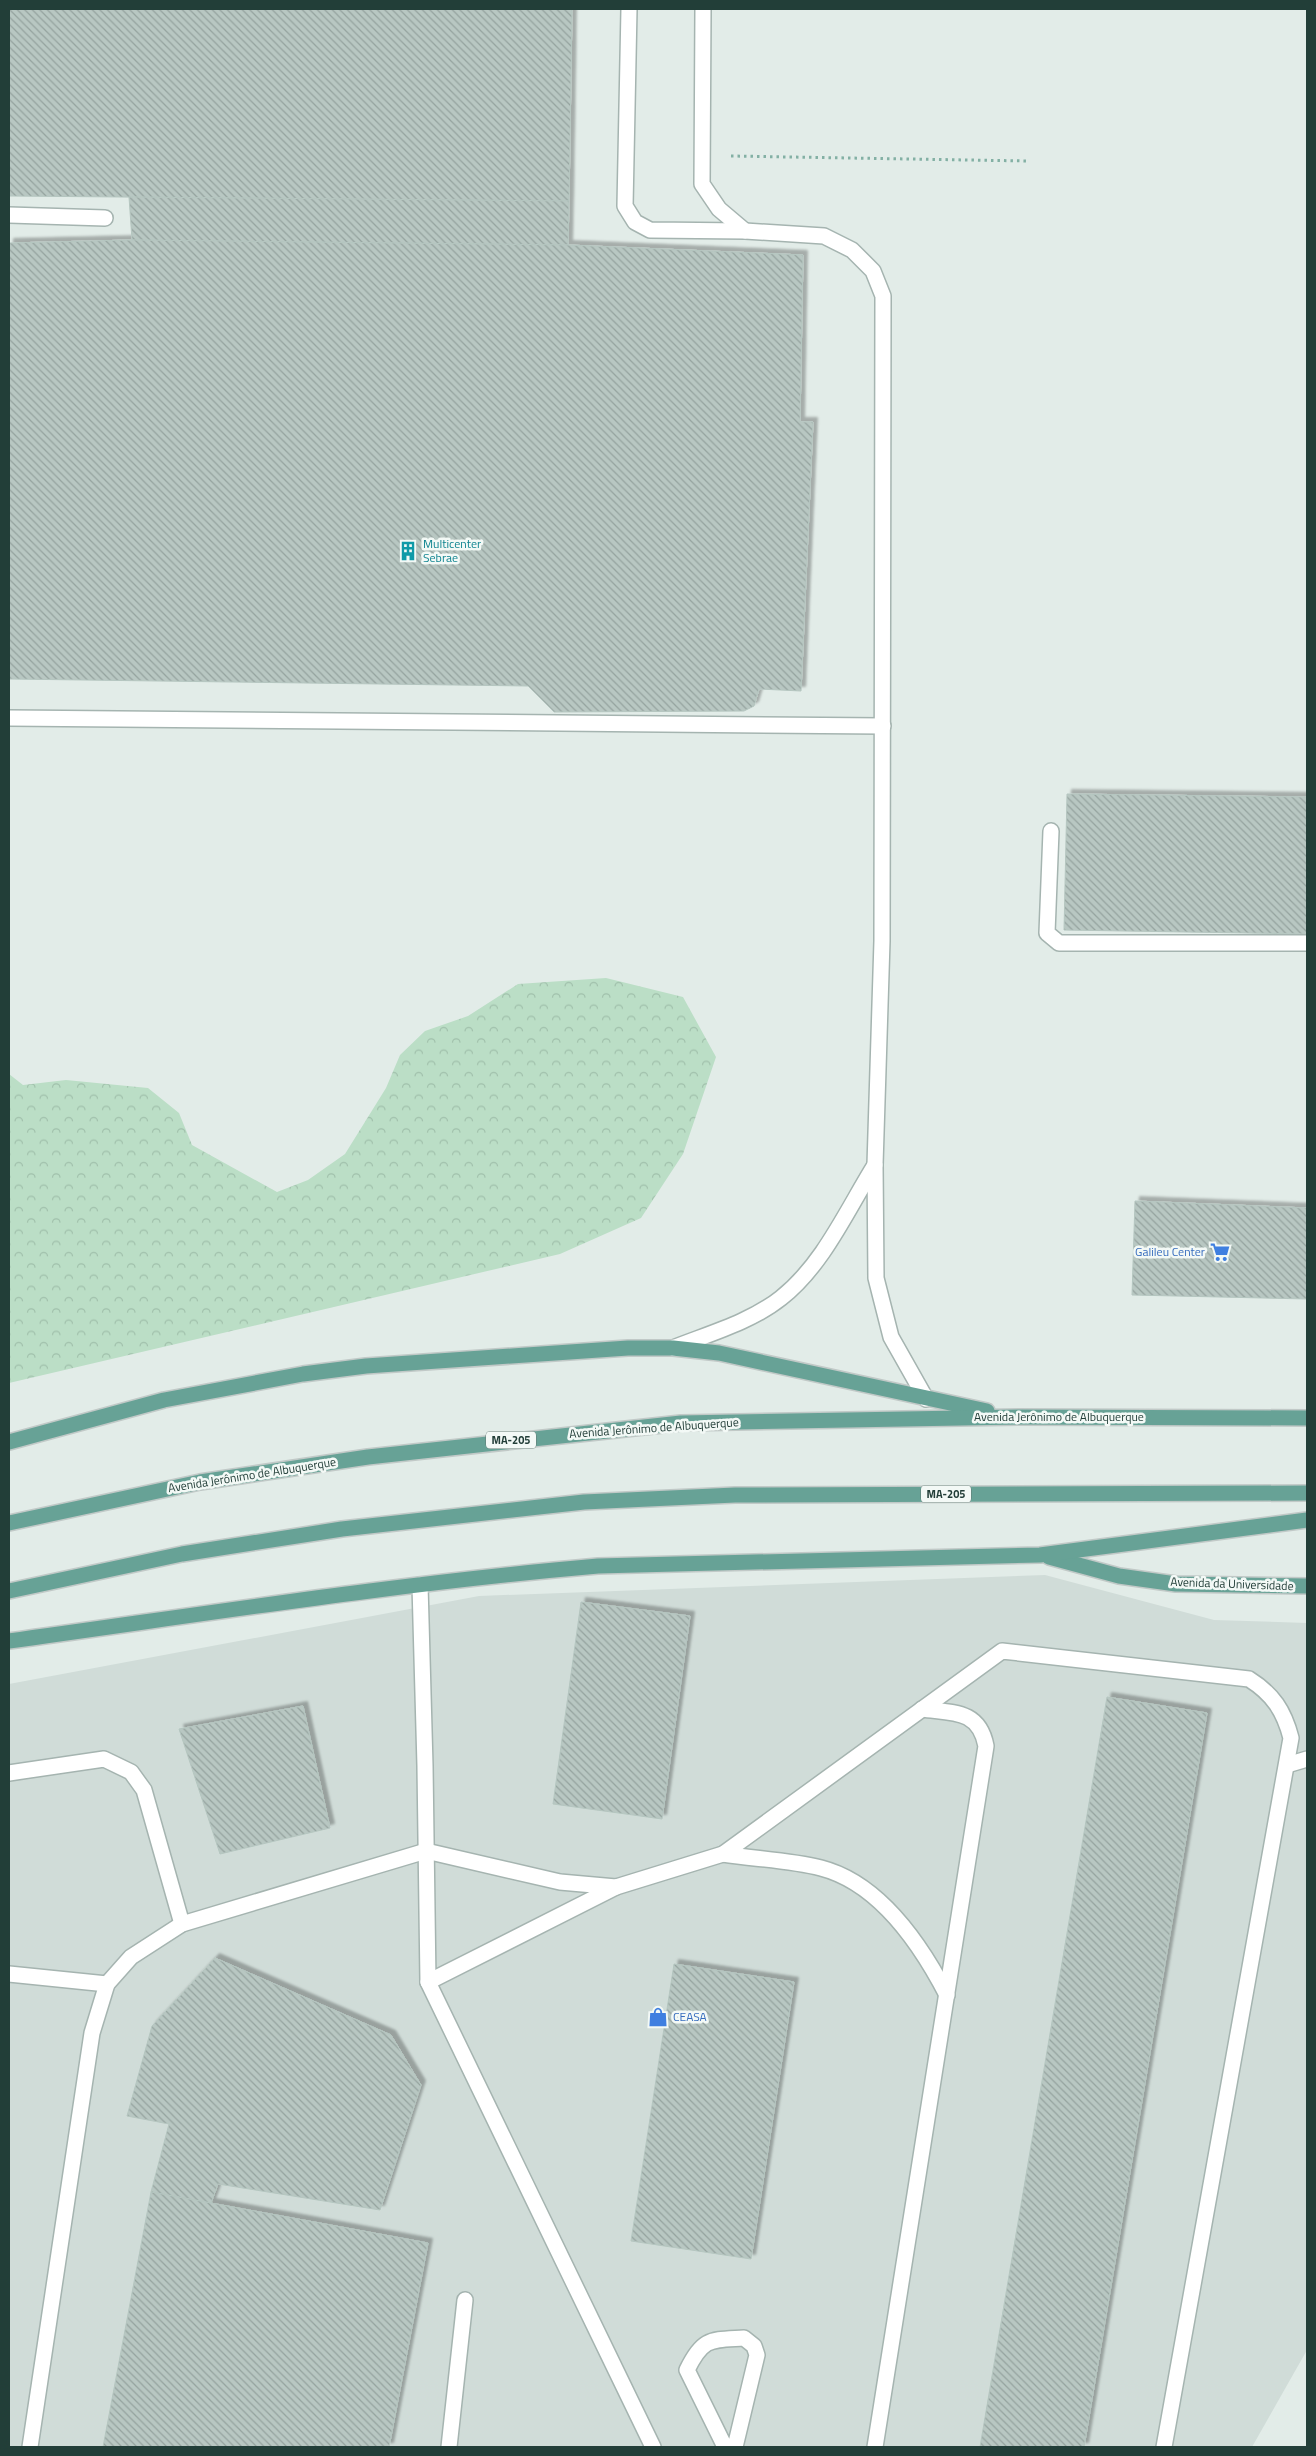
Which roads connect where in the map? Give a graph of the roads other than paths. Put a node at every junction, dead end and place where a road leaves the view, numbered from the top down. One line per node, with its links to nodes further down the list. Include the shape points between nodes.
1 (629, 9): 5 (lane, via 625,206 634,222 650,230)
2 (703, 9): 5 (lane, via 702,184 719,209)
3 (9, 215): 4 (lane)
4 (105, 218)
5 (745, 231): 7 (lane, via 824,236 852,250 873,271 882,296)
6 (9, 718): 7 (lane)
7 (883, 726): 10 (lane, via 882,941)
8 (1051, 831): 9 (lane, via 1047,933 1059,943)
9 (1307, 943)
10 (875, 1165): 11 (lane, via 812,1268 796,1285 764,1310); 12 (lane, via 876,1278 891,1337)
11 (673, 1348): 12 (main road, via 719,1353); 15 (main road, via 576,1350 302,1374 164,1400)
12 (926, 1399): 13 (main road, MA-205)
13 (1019, 1417): 14 (main road, Avenida Jerônimo de Albuquerque / MA-205); 18 (main road, Avenida Jerônimo de Albuquerque / MA-205, via 691,1423 580,1432 368,1457 200,1482)
14 (1307, 1418)
15 (9, 1442)
16 (1307, 1493): 22 (main road, MA-205, via 745,1495 584,1502 342,1529 182,1554)
17 (1307, 1520): 19 (main road)
18 (9, 1523)
19 (1040, 1555): 20 (main road, via 598,1566); 21 (main road, Avenida da Universidade, via 1119,1576 1148,1580 1211,1586)
20 (420, 1585): 23 (main road); 28 (lane)
21 (1307, 1586)
22 (9, 1591)
23 (9, 1641)
24 (922, 1709): 26 (lane, via 1002,1651 1249,1679 1277,1703 1286,1719 1291,1738); 29 (lane); 35 (lane, via 964,1714 984,1733 986,1746)
25 (1307, 1759): 26 (lane)
26 (1287, 1765): 43 (lane)
27 (9, 1773): 31 (lane, via 104,1759 131,1772 144,1790)
28 (426, 1851): 30 (lane, via 560,1882); 31 (lane); 33 (lane)
29 (723, 1854): 30 (lane); 35 (lane, via 822,1868 861,1888 885,1907 908,1932 929,1961)
30 (616, 1887): 33 (lane)
31 (182, 1924): 34 (lane, via 131,1957)
32 (9, 1974): 34 (lane)
33 (428, 1982): 39 (lane)
34 (107, 1984): 37 (lane, via 92,2033)
35 (947, 1995): 42 (lane)
36 (465, 2300): 38 (lane)
37 (30, 2447)
38 (449, 2447)
39 (653, 2447)
40 (725, 2447): 41 (lane, via 687,2370 696,2351 711,2340 744,2338 754,2346 757,2355)
41 (735, 2447)
42 (875, 2447)
43 (1164, 2447)

